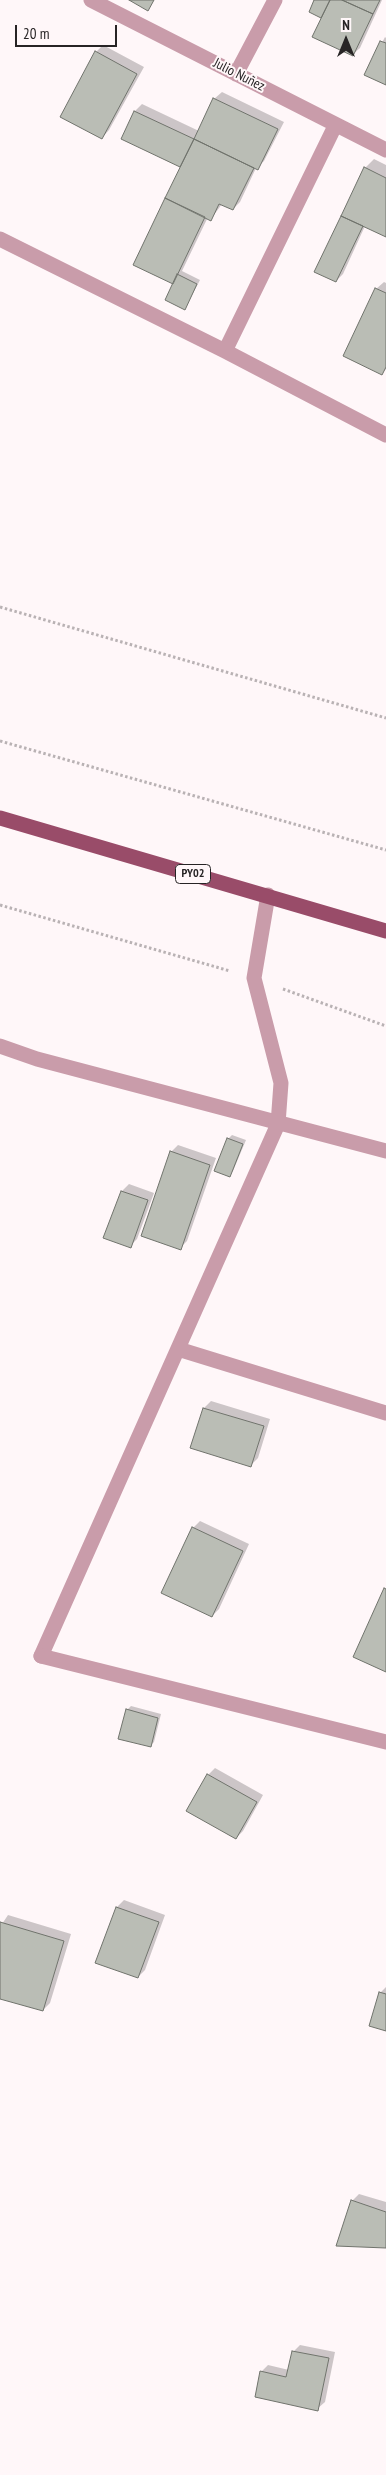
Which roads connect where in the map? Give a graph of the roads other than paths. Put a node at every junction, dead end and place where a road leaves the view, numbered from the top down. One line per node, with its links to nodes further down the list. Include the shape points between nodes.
1 (91, 0): 3 (street, Julio Nuñez)
2 (275, 0): 3 (street)
3 (236, 74): 4 (street, Julio Nuñez)
4 (335, 126): 5 (street, Julio Nuñez); 7 (street)
5 (386, 150)
6 (0, 239): 7 (street)
7 (225, 351): 8 (street)
8 (386, 435)
9 (0, 818): 10 (main road, PY02)
10 (268, 895): 11 (main road, PY02); 13 (street, via 254,978 281,1082)
11 (386, 931)
12 (0, 1046): 13 (street, via 37,1059)
13 (278, 1124): 14 (street); 15 (street)
14 (386, 1151)
15 (178, 1349): 16 (street); 17 (street, via 41,1656)
16 (386, 1414)
17 (386, 1742)

